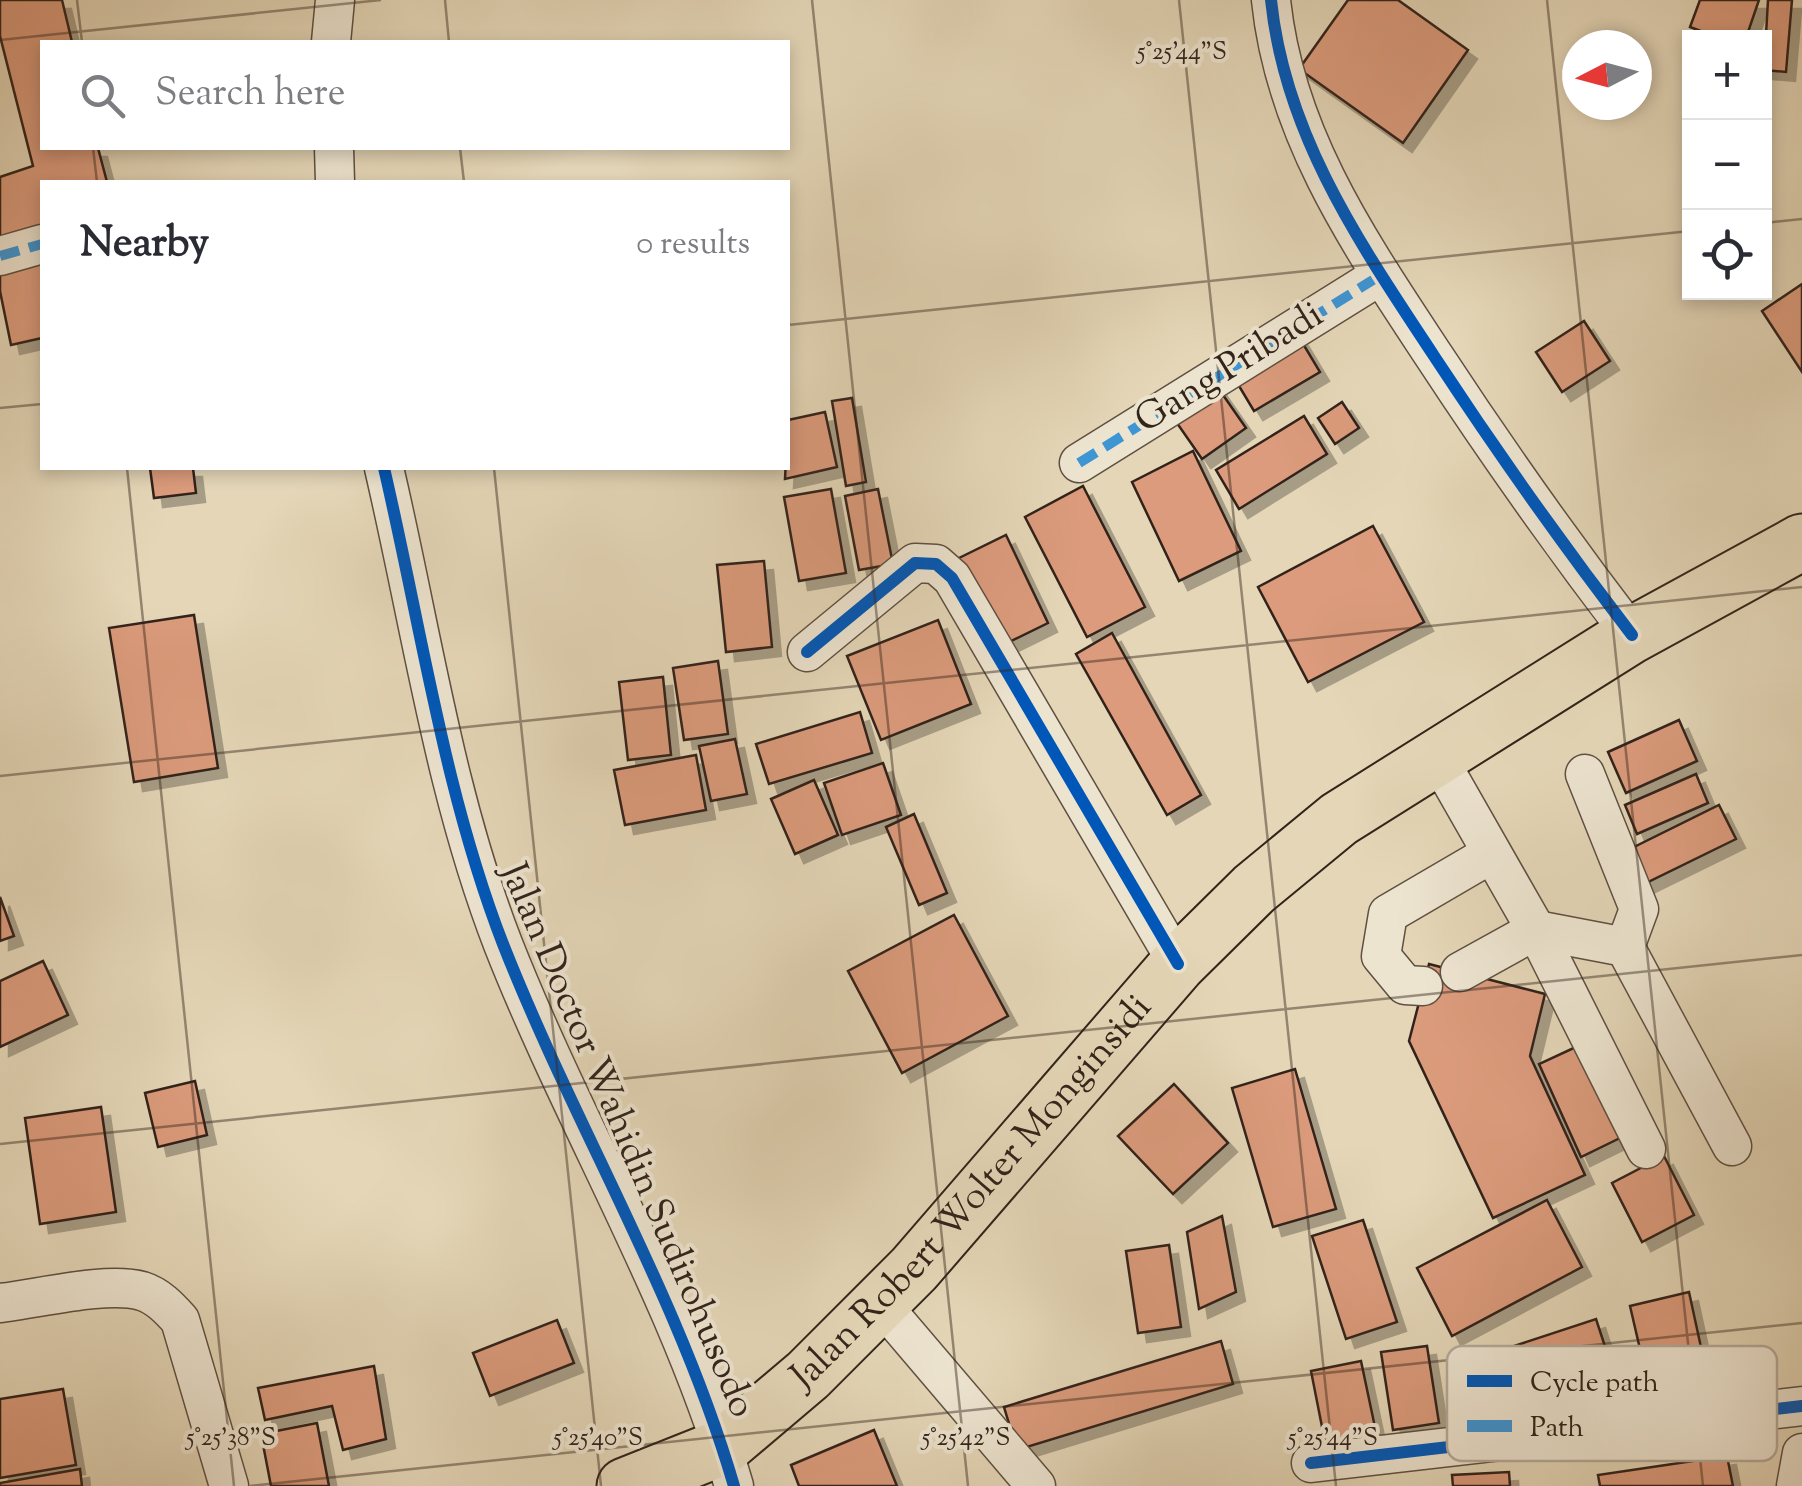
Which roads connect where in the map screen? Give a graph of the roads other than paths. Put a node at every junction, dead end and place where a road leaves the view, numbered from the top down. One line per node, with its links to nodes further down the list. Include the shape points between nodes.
1 (335, 0): 3 (street)
2 (1271, 0): 8 (street, via 1286,82 1309,150)
3 (331, 40)
4 (334, 150): 5 (street)
5 (335, 180)
6 (40, 245): 7 (street)
7 (0, 256)
8 (1381, 275): 9 (street, Gang Pribadi); 12 (street, via 1533,506)
9 (1079, 463)
10 (384, 470): 31 (street, Jalan Doctor Wahidin Sudirohusodo, via 450,764 503,943 678,1328)
11 (1802, 542): 12 (highway, Jalan Robert Wolter Monginsidi)
12 (1632, 635): 14 (highway, Jalan Robert Wolter Monginsidi)
13 (807, 652): 19 (street, via 915,563 936,564 952,578)
14 (1439, 760): 16 (street); 19 (highway, Jalan Robert Wolter Monginsidi, via 1339,819)
15 (1585, 774): 18 (street, via 1638,908)
16 (1490, 855): 17 (street); 21 (street, via 1388,914 1381,956 1404,985)
17 (1536, 930): 18 (street); 20 (street); 23 (street)
18 (1625, 947): 22 (street)
19 (1178, 964): 25 (highway, Jalan Robert Wolter Monginsidi)
20 (1460, 972)
21 (1422, 986)
22 (1732, 1146)
23 (1646, 1149)
24 (0, 1303): 32 (street, via 122,1289 162,1301 180,1320)
25 (881, 1304): 31 (highway, Jalan Robert Wolter Monginsidi); 34 (street)
26 (1802, 1406): 27 (street)
27 (1777, 1409)
28 (1447, 1447): 30 (street)
29 (1802, 1454): 35 (street)
30 (1311, 1463)
31 (728, 1467): 33 (highway, Jalan Robert Wolter Monginsidi)
32 (229, 1486)
33 (626, 1486)
34 (1036, 1486)
35 (1796, 1486)

